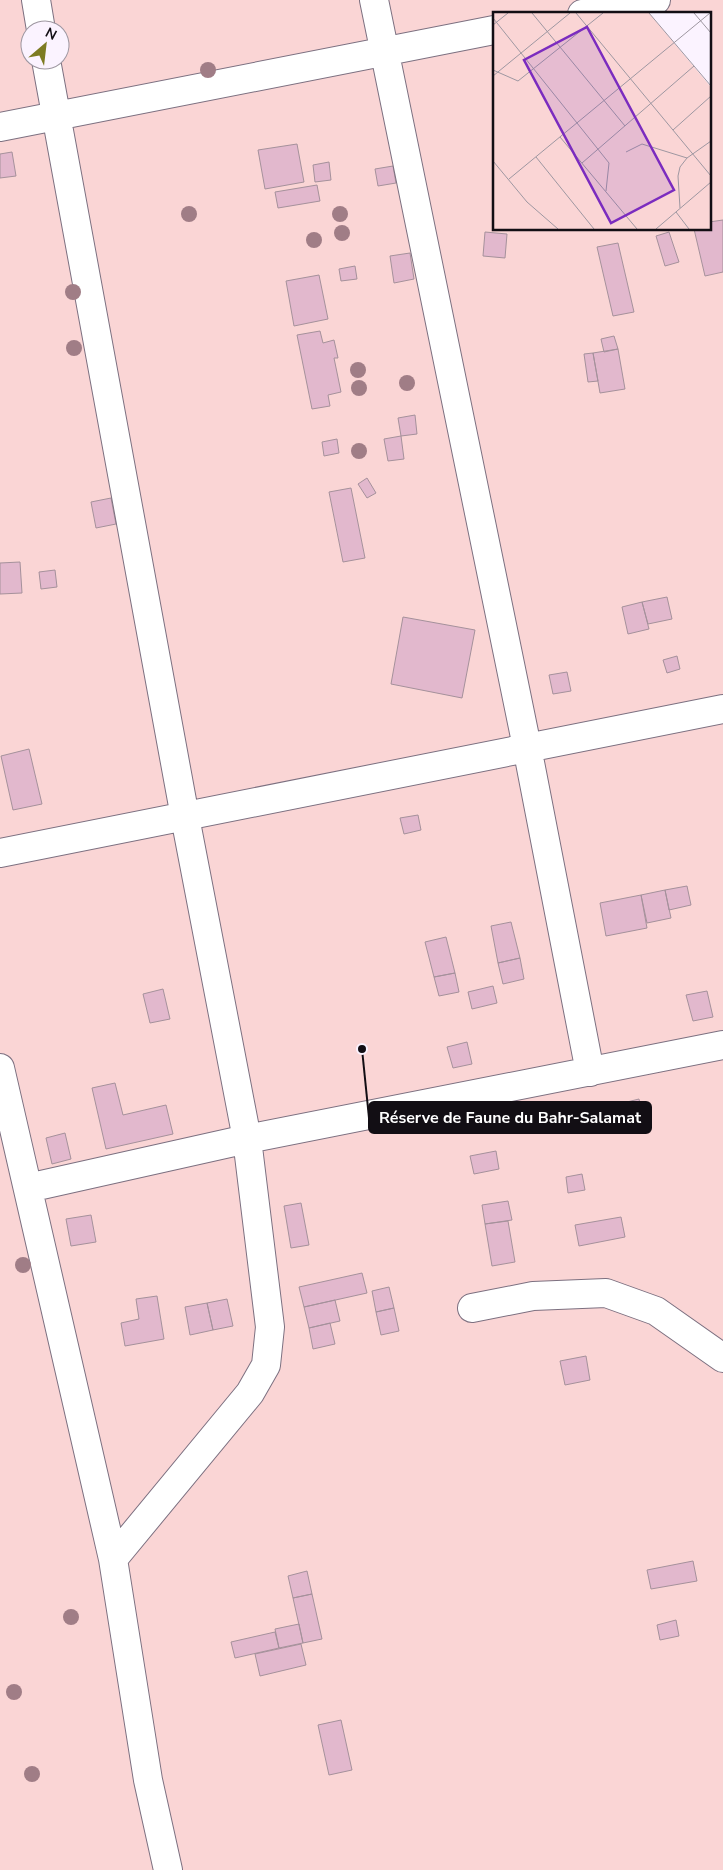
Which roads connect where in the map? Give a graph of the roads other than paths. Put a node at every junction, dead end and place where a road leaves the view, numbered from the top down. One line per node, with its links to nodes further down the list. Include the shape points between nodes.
1 (36, 0): 5 (street)
2 (374, 0): 7 (street)
3 (656, 0): 4 (street)
4 (593, 12)
5 (39, 20)
6 (493, 30): 7 (street)
7 (384, 50): 9 (street); 12 (street)
8 (48, 70): 9 (street)
9 (55, 117): 10 (street); 13 (street)
10 (0, 127)
11 (723, 709): 12 (street)
12 (527, 748): 13 (street); 17 (street)
13 (185, 817): 14 (street); 18 (street)
14 (0, 852)
15 (723, 1045): 17 (street)
16 (0, 1068): 19 (street)
17 (590, 1072): 18 (street)
18 (247, 1139): 19 (street); 22 (street, via 270,1327 266,1365 250,1393)
19 (28, 1188): 22 (street)
20 (472, 1308): 21 (street, via 533,1296 606,1293 656,1311)
21 (723, 1358)
22 (112, 1559): 23 (street, via 148,1780)
23 (168, 1870)

